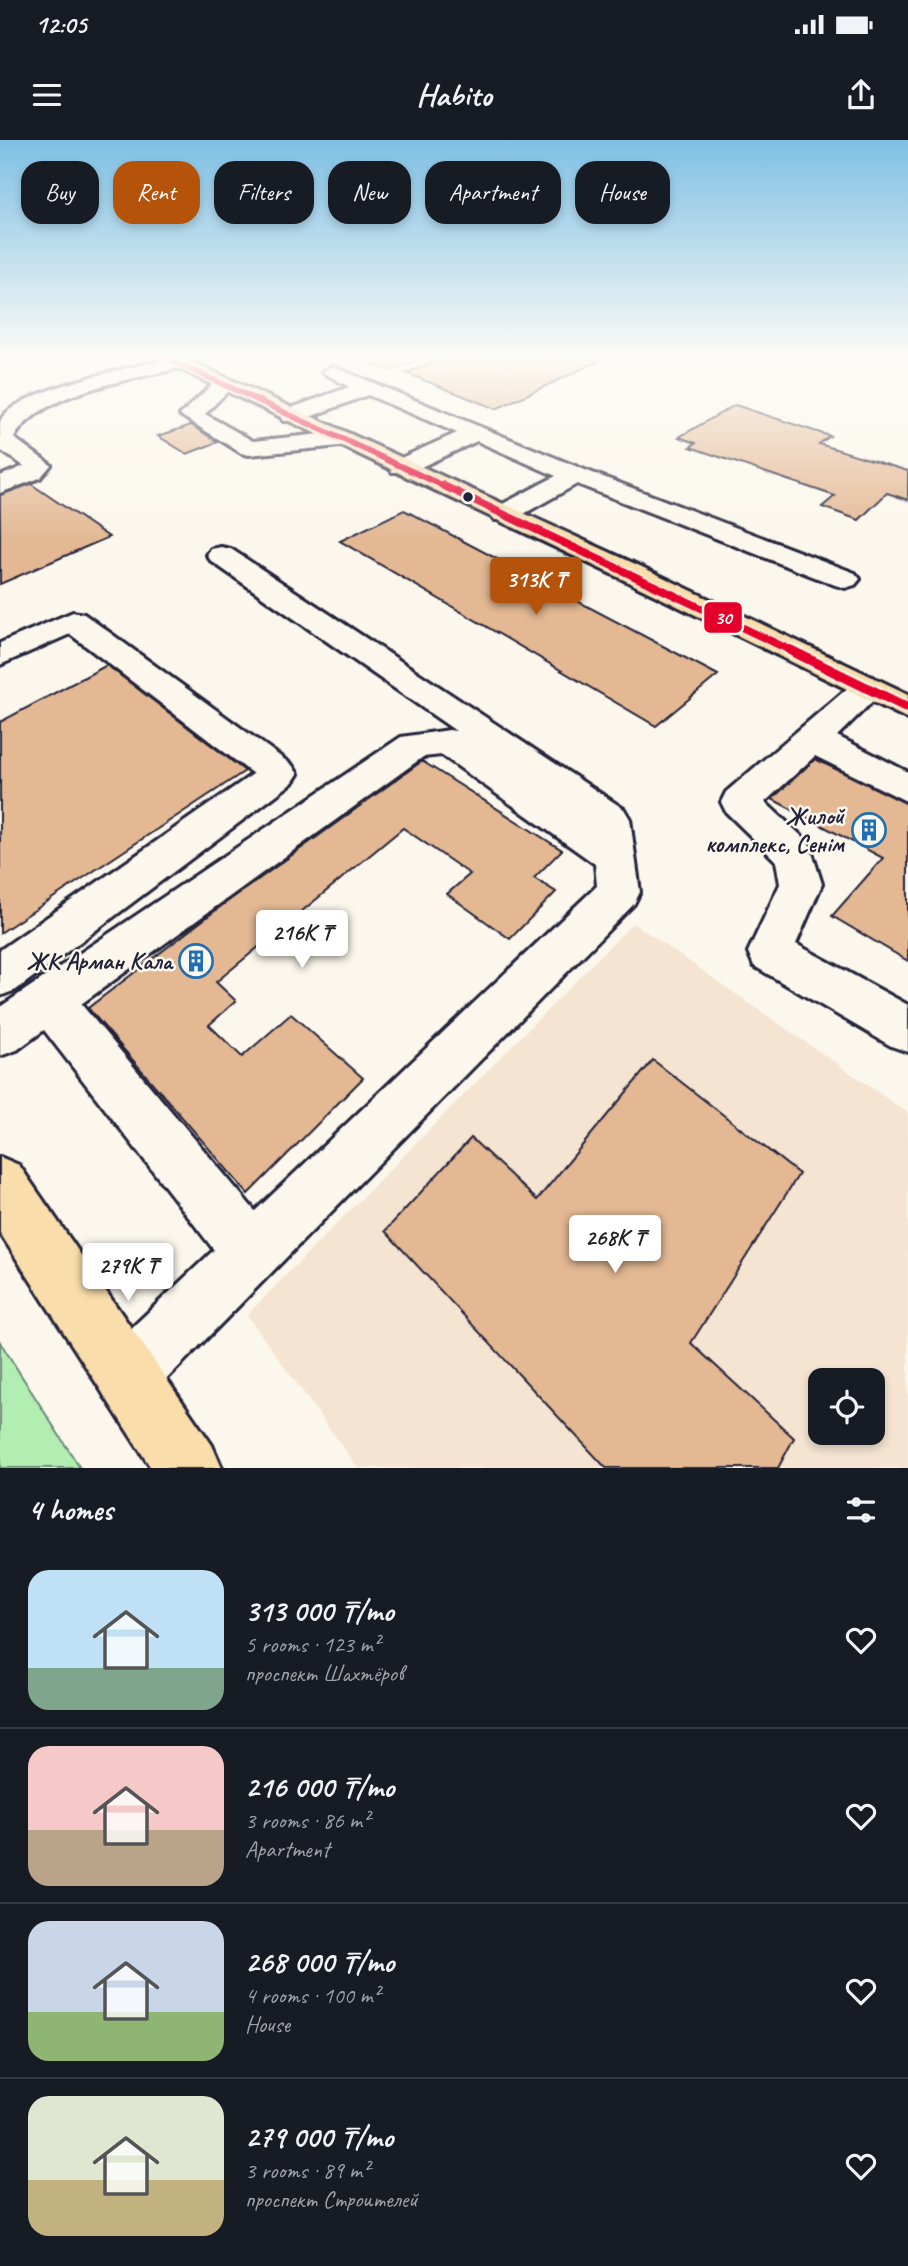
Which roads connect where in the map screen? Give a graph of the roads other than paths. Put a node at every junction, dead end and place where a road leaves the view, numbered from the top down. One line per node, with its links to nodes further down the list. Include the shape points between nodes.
1 (16, 418): 8 (lane)
2 (196, 418): 7 (lane, via 249,447)
3 (294, 418): 7 (main road)
4 (428, 418): 5 (lane)
5 (476, 433): 9 (lane); 11 (lane)
6 (421, 436): 9 (lane)
7 (340, 439): 10 (main road)
8 (0, 440): 12 (lane, via 39,465)
9 (444, 446): 10 (lane)
10 (401, 467): 13 (main road)
11 (576, 475): 13 (lane); 15 (lane, via 709,519)
12 (0, 485)
13 (504, 514): 17 (main road)
14 (221, 555): 21 (lane, via 610,819)
15 (845, 579)
16 (0, 655): 22 (lane, via 74,621 279,774)
17 (868, 689): 18 (main road); 19 (lane)
18 (908, 708)
19 (812, 740): 20 (lane); 24 (lane, via 740,802 796,855 801,884 770,952)
20 (908, 788)
21 (615, 857): 23 (lane, via 449,742 414,746); 27 (lane, via 619,892)
22 (0, 976)
23 (49, 1000): 25 (lane); 27 (lane)
24 (908, 1030)
25 (0, 1034)
26 (0, 1184): 28 (main road)
27 (251, 1251): 28 (lane)
28 (127, 1375): 29 (main road)
29 (189, 1468)

